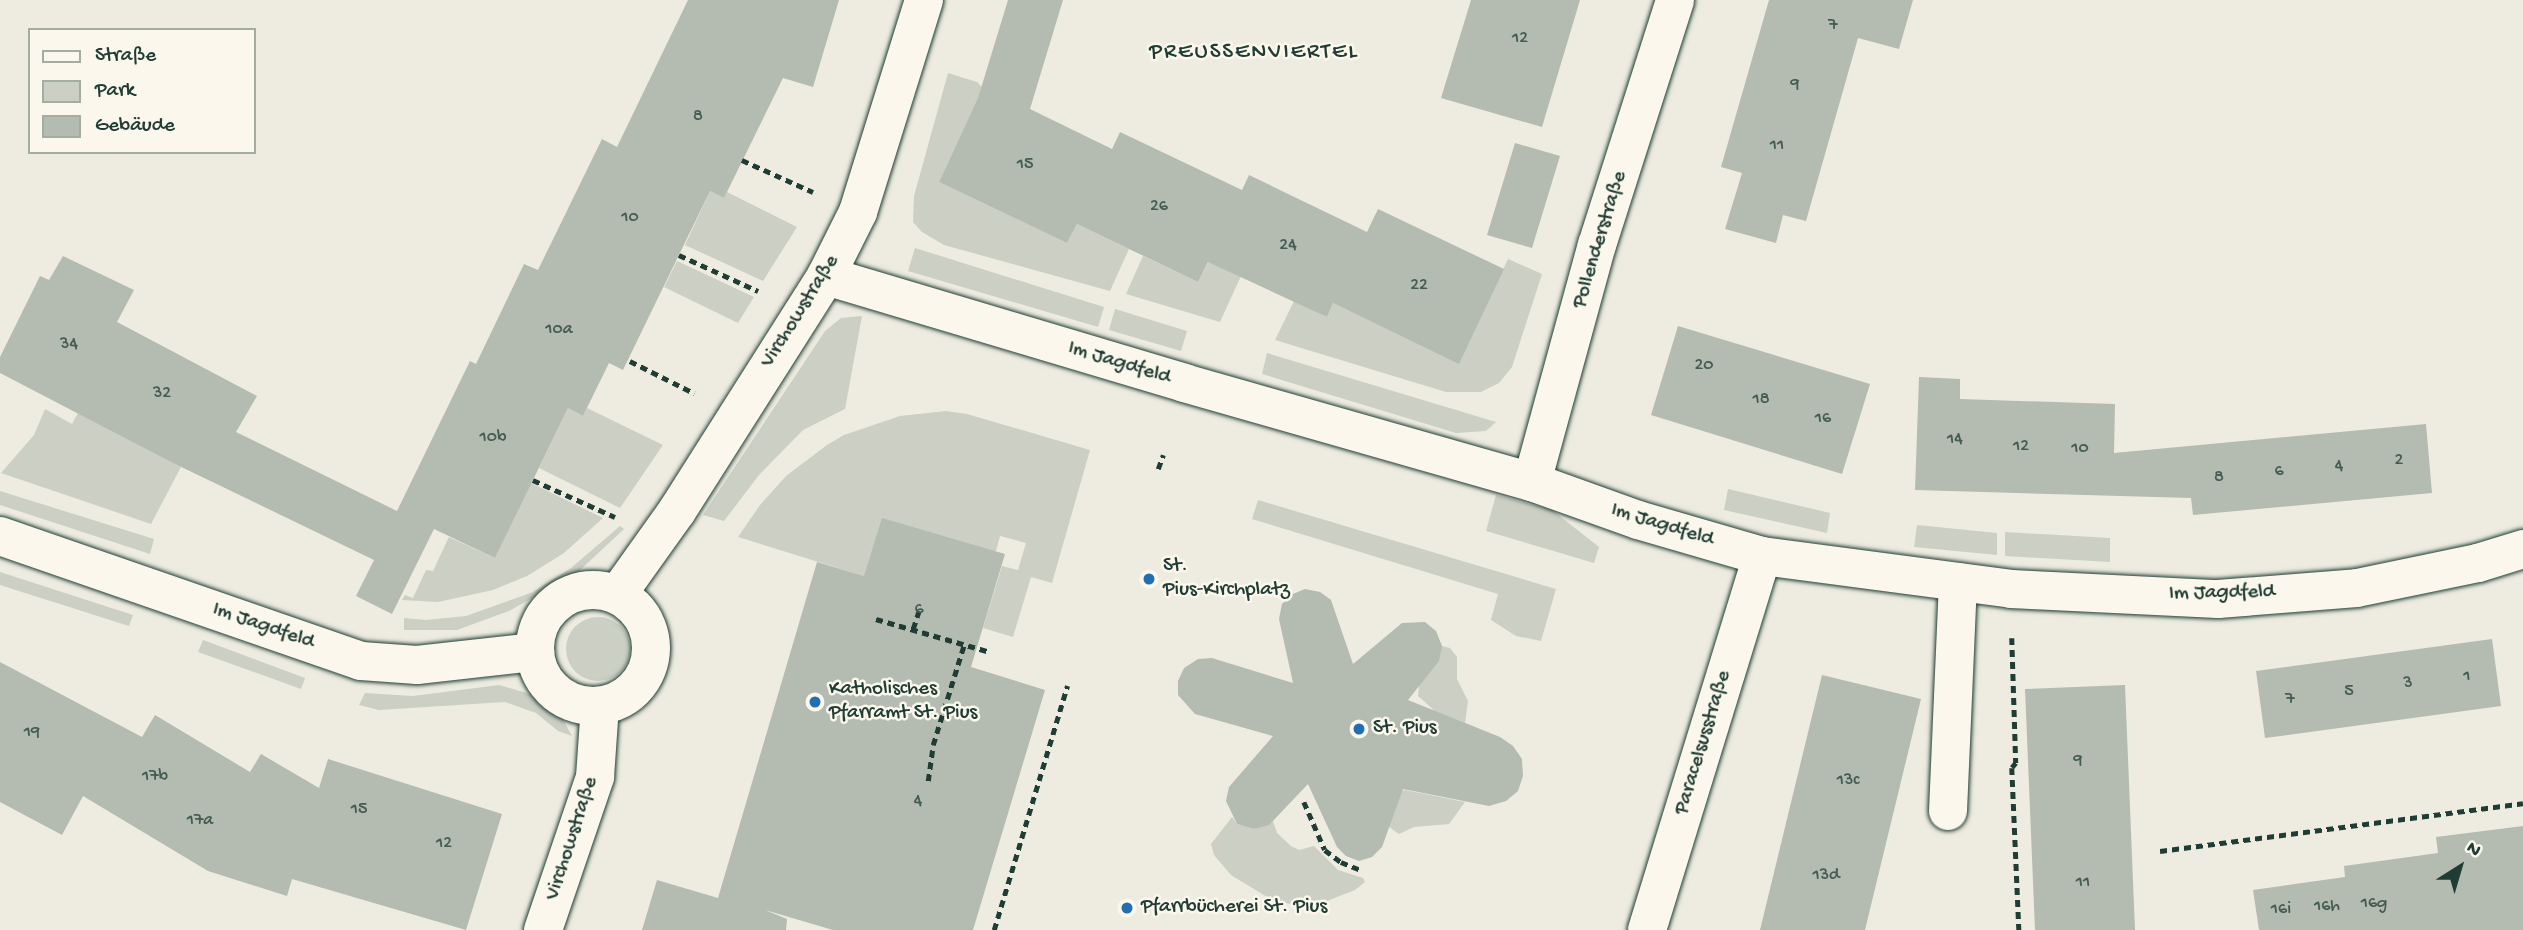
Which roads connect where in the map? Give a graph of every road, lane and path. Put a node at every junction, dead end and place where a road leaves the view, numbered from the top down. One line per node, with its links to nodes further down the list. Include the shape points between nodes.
1 (924, 0): 6 (street, Virchowstraße, via 858,212)
2 (1675, 0): 13 (street, Pollenderstraße, via 1597,245)
3 (742, 160): 4 (path)
4 (815, 192)
5 (679, 256): 7 (path)
6 (826, 276): 13 (street, Im Jagdfeld); 20 (street, Virchowstraße, via 677,511)
7 (769, 295)
8 (630, 361): 9 (path)
9 (705, 398)
10 (1163, 455): 11 (path)
11 (1158, 469)
12 (533, 480): 14 (path)
13 (1532, 482): 17 (street, Im Jagdfeld, via 1638,520)
14 (619, 519)
15 (0, 536): 25 (street, Im Jagdfeld, via 361,661 417,666)
16 (2523, 549): 19 (street, Im Jagdfeld, via 2357,588 2218,599)
17 (1762, 556): 18 (street, Im Jagdfeld); 37 (street, Paracelsusstraße)
18 (1958, 582): 19 (street, Im Jagdfeld); 32 (street)
19 (2011, 589): 38 (path)
20 (617, 595): 25 (street, via 597,590 560,600 537,631); 28 (street, via 633,605 644,620 651,656 634,690)
21 (919, 610): 23 (path)
22 (876, 619): 23 (path)
23 (913, 629): 24 (path)
24 (964, 645): 26 (path); 29 (path, via 933,745)
25 (535, 652): 28 (street, via 549,686 564,699)
26 (990, 652)
27 (1067, 686): 36 (path)
28 (600, 706): 35 (street, Virchowstraße, via 595,776)
29 (928, 781)
30 (1304, 802): 34 (path, via 1325,850)
31 (2523, 803): 33 (path)
32 (1948, 811)
33 (2160, 852)
34 (1361, 870)
35 (543, 930)
36 (994, 930)
37 (1647, 930)
38 (2019, 930)

